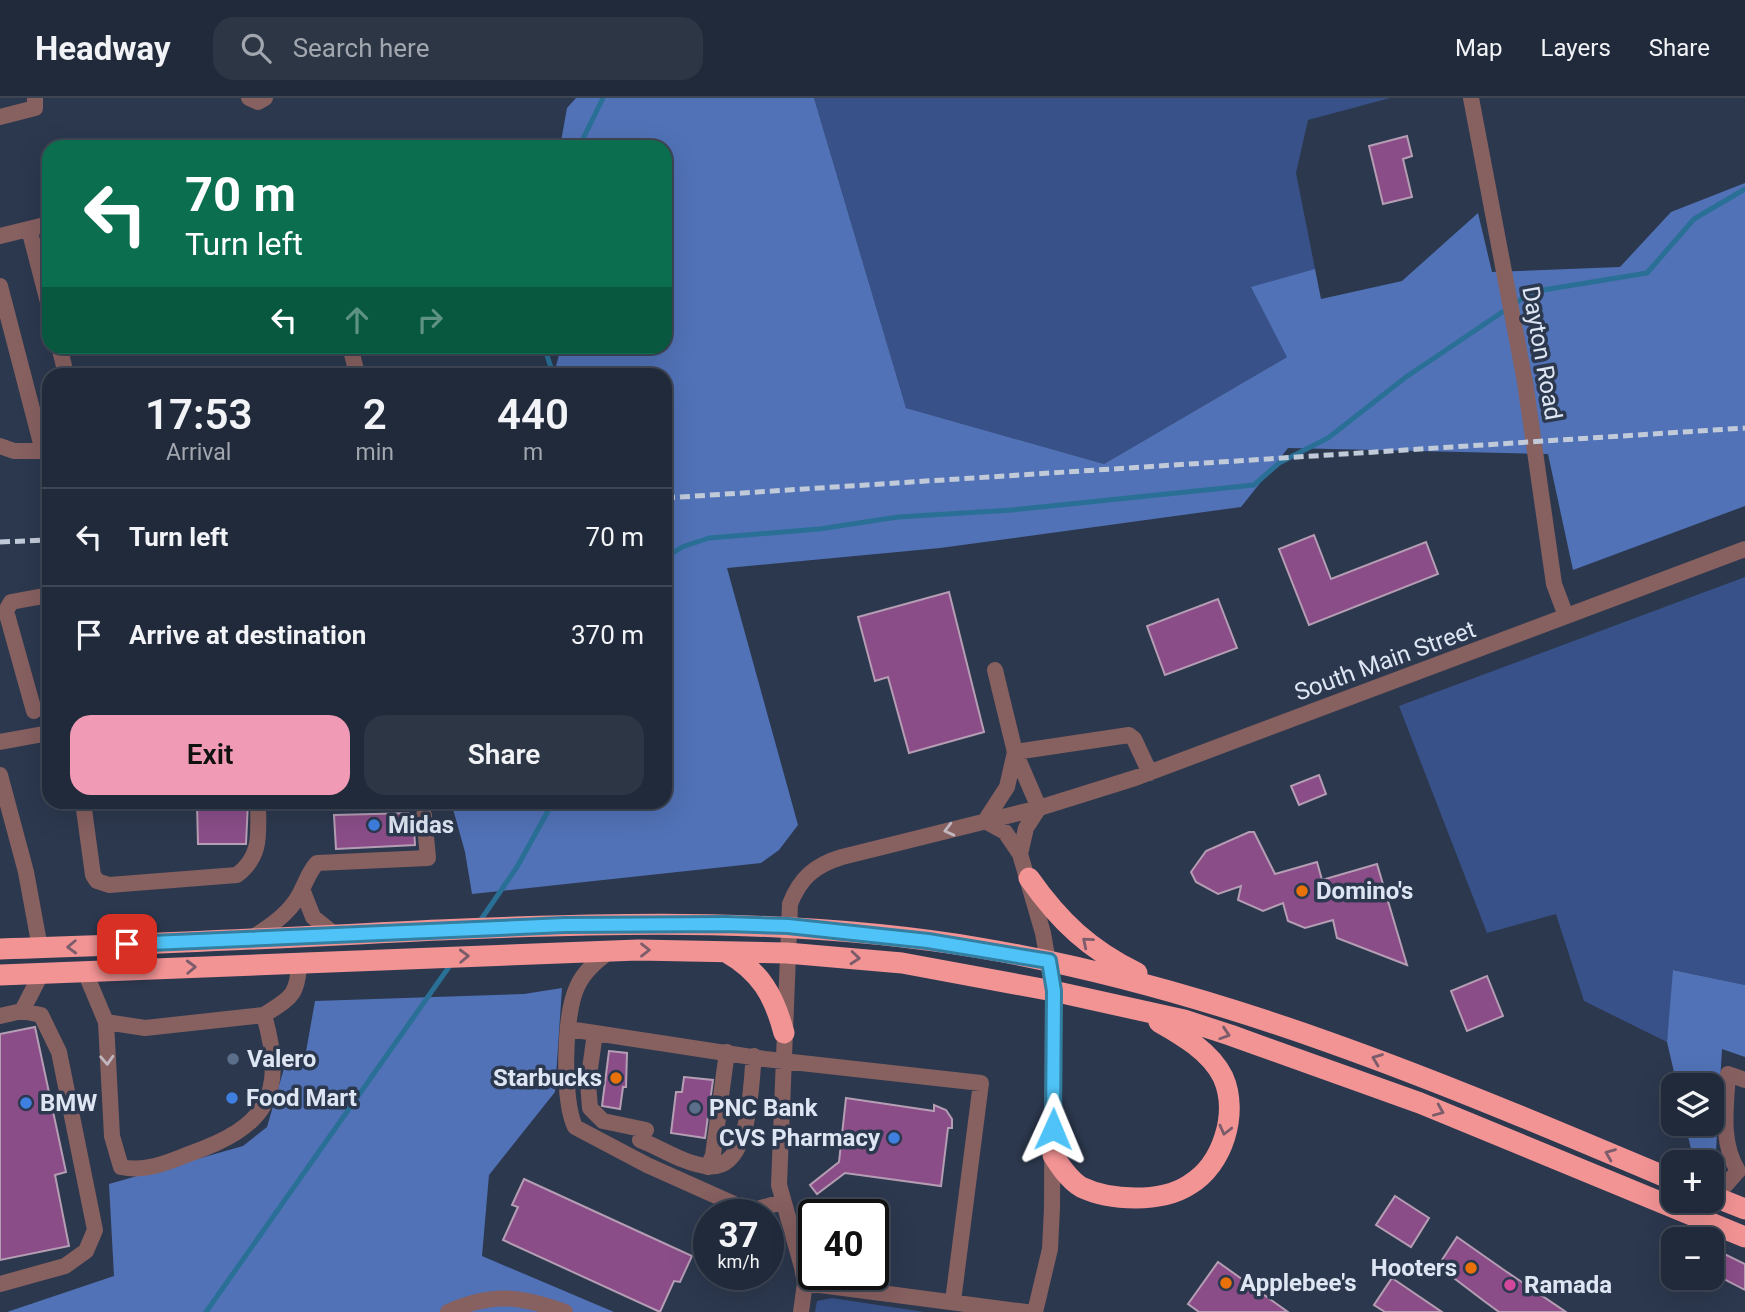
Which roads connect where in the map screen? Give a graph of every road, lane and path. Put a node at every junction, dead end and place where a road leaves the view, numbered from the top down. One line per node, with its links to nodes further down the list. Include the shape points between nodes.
1 (35, 98): 5 (street, via 35,108)
2 (249, 98): 3 (street, via 258,102)
3 (265, 98)
4 (1471, 98): 16 (street, Dayton Road, via 1514,320 1554,584)
5 (0, 117)
6 (42, 225): 7 (street)
7 (29, 229): 8 (street); 9 (street)
8 (0, 236)
9 (42, 279)
10 (0, 286): 11 (street)
11 (42, 437)
12 (0, 446): 13 (street)
13 (42, 451)
14 (1745, 549): 16 (street, South Main Street)
15 (42, 596): 18 (street, via 11,602 6,611)
16 (1566, 616): 22 (street, South Main Street)
17 (995, 670): 21 (street)
18 (34, 711)
19 (42, 734): 20 (street)
20 (0, 742)
21 (1015, 752): 22 (street, via 1129,735); 24 (street); 28 (street, via 1007,787)
22 (1150, 773): 24 (street, South Main Street)
23 (0, 775): 35 (street)
24 (1039, 808): 28 (street, South Main Street); 29 (street, via 1026,828)
25 (84, 809): 26 (street, via 93,875 109,885 237,875 259,845)
26 (258, 809)
27 (424, 815): 31 (street, via 428,858 317,863)
28 (985, 821): 29 (street, via 1005,832); 32 (street, South Main Street, one-way to 32, via 816,866 796,887)
29 (1020, 853): 30 (street)
30 (1029, 878): 40 (street); 45 (highway, one-way to 30, via 1103,956 1056,916)
31 (302, 889): 33 (street, via 313,917); 34 (street, via 281,916)
32 (788, 926): 33 (highway, via 619,923); 39 (street, South Main Street); 40 (highway)
33 (334, 934): 34 (highway)
34 (250, 939): 35 (highway, one-way to 35)
35 (40, 948): 36 (highway)
36 (0, 949)
37 (610, 951): 38 (highway, one-way to 38); 41 (highway, one-way to 37); 52 (street, via 581,978)
38 (724, 951): 39 (highway); 53 (highway, via 748,964 761,978)
39 (787, 953): 46 (highway, one-way to 46, via 902,963); 53 (street, South Main Street)
40 (1049, 961): 45 (highway); 46 (street)
41 (299, 963): 42 (highway, one-way to 41); 49 (street, via 292,997)
42 (85, 972): 43 (highway); 51 (street)
43 (41, 974): 44 (highway); 48 (street)
44 (0, 975)
45 (1167, 989): 60 (highway, one-way to 45, via 1390,1064)
46 (1054, 991): 47 (highway); 58 (street)
47 (1136, 1009): 58 (highway, one-way to 58, via 1185,1037 1223,1077 1230,1105 1227,1131 1216,1157 1190,1185 1145,1198 1106,1195 1079,1186); 67 (highway, one-way to 67, via 1184,1020 1325,1068)
48 (22, 1011): 50 (street); 69 (street, via 41,1015 58,1052 96,1230 86,1251 65,1266)
49 (264, 1015): 51 (street, via 145,1028); 51 (street, one-way to 49, via 113,1136 121,1167 138,1170 226,1141 252,1123 264,1104 274,1050)
50 (0, 1016)
51 (106, 1023)
52 (569, 1029): 54 (street); 62 (street, via 568,1108 580,1132)
53 (784, 1032): 56 (street, South Main Street)
54 (595, 1033): 55 (street); 59 (street, via 588,1083 590,1108 603,1121)
55 (740, 1054): 56 (street); 59 (street); 59 (street, via 713,1155)
56 (782, 1061): 63 (street, South Main Street); 72 (street, via 981,1083)
57 (1745, 1080): 61 (street, via 1728,1074 1725,1119 1729,1156 1738,1171)
58 (1053, 1155): 77 (street, via 1050,1249)
59 (719, 1164)
60 (1661, 1175)
61 (1724, 1185)
62 (724, 1199)
63 (781, 1199)
64 (1724, 1200): 66 (highway)
65 (784, 1209): 68 (street, South Main Street)
66 (1745, 1209)
67 (1745, 1237)
68 (798, 1258)
69 (0, 1284)
70 (804, 1290): 75 (street)
71 (863, 1290): 72 (street)
72 (953, 1301): 76 (street)
73 (448, 1312): 74 (street, via 507,1297)
74 (565, 1312)
75 (801, 1312)
76 (1026, 1312)
77 (1035, 1312)

